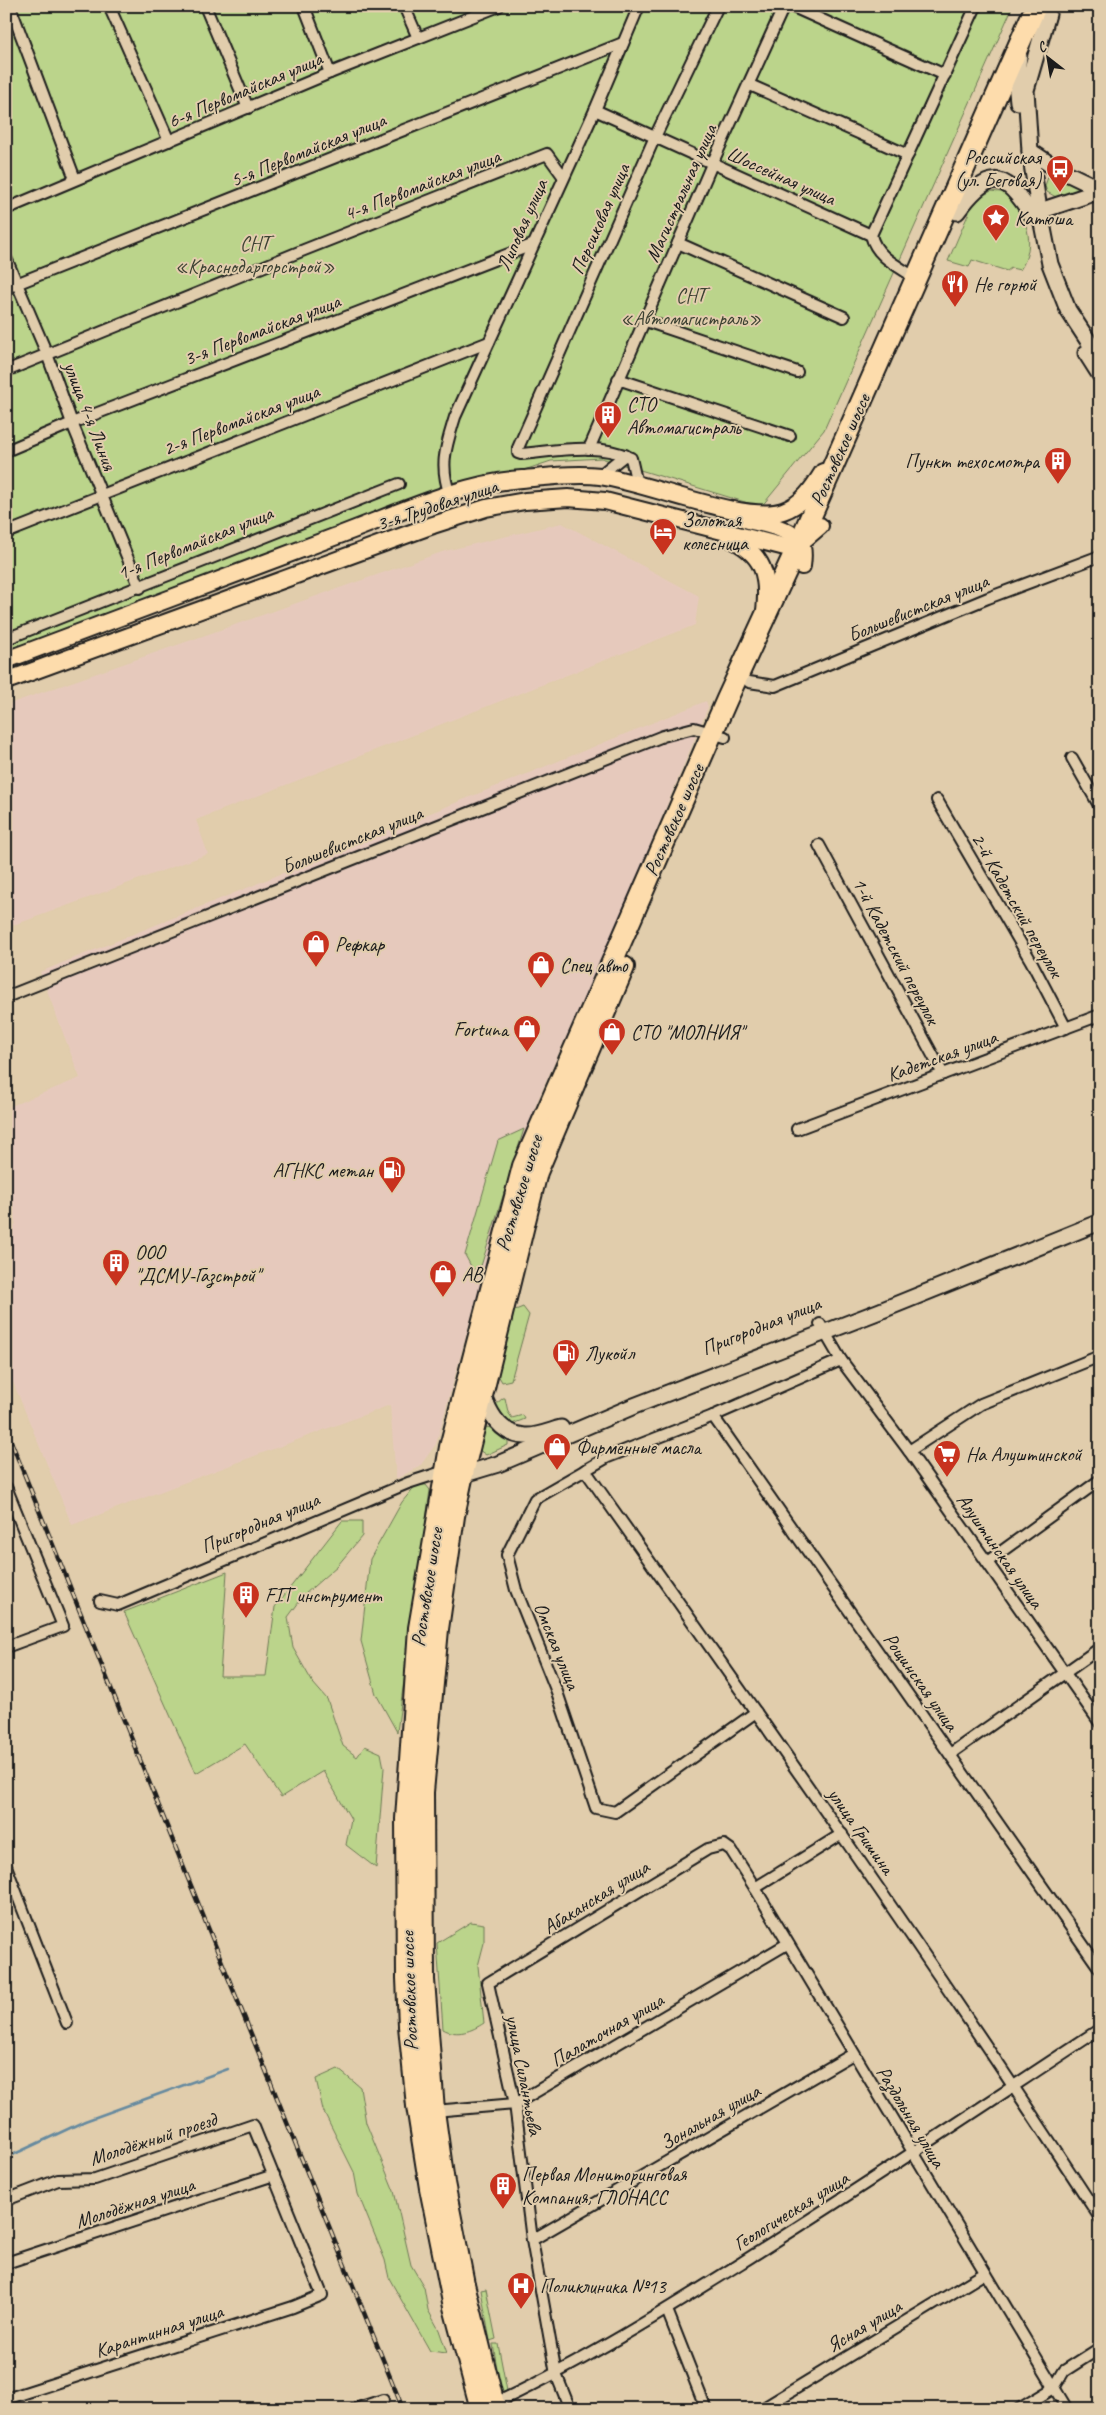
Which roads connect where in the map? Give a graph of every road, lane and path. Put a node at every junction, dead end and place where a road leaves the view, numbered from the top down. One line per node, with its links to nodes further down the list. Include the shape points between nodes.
1 (10, 6): 28 (street)
2 (109, 6): 23 (street)
3 (205, 6): 20 (street)
4 (304, 6): 16 (street)
5 (404, 6): 14 (street)
6 (639, 6): 15 (street, Липовая улица)
7 (718, 6): 22 (street, Персиковая улица)
8 (784, 6): 19 (street, Магистральная улица)
9 (791, 6): 17 (street)
10 (976, 6): 17 (street)
11 (494, 7): 14 (street, 6-я Первомайская улица)
12 (1045, 9): 13 (highway, Ростовское шоссе); 18 (highway, Ростовское шоссе); 24 (street, via 1026,90)
13 (1023, 35): 18 (street); 37 (highway, Ростовское шоссе)
14 (418, 38): 16 (street, 6-я Первомайская улица)
15 (623, 44): 21 (street, Липовая улица); 38 (street, 5-я Первомайская улица)
16 (330, 73): 20 (street, 6-я Первомайская улица)
17 (945, 75): 25 (street)
18 (1016, 82): 31 (highway, Ростовское шоссе); 32 (street, via 1027,188)
19 (750, 85): 25 (street); 26 (street, Магистральная улица)
20 (248, 108): 23 (street, 6-я Первомайская улица)
21 (595, 110): 22 (street, Шоссейная улица); 27 (street, Липовая улица)
22 (654, 139): 26 (street, Шоссейная улица); 52 (street, Персиковая улица, via 518,448 521,454)
23 (169, 141): 28 (street, 6-я Первомайская улица)
24 (1030, 151): 29 (street); 32 (street)
25 (908, 155): 33 (street)
26 (712, 164): 33 (street, Шоссейная улица); 34 (street, Магистральная улица)
27 (563, 176): 35 (street, Липовая улица); 43 (street, 4-я Первомайская улица, via 547,154)
28 (75, 179): 30 (street, 6-я Первомайская улица)
29 (1100, 190): 32 (street)
30 (6, 209)
31 (957, 212): 32 (street, via 980,185 996,180 1012,187); 62 (highway, Ростовское шоссе)
32 (1035, 213): 44 (street, via 1068,310); 48 (street, via 1042,266 1061,314)
33 (871, 235): 37 (street, via 882,256)
34 (678, 243): 40 (street); 41 (street, Магистральная улица)
35 (532, 245): 42 (street, Липовая улица); 50 (street, 3-я Первомайская улица)
36 (6, 258): 38 (street, улица 4-я Линия)
37 (916, 278): 47 (highway, Ростовское шоссе)
38 (17, 283): 39 (street, 5-я Первомайская улица); 43 (street, улица 4-я Линия)
39 (6, 288)
40 (844, 317)
41 (644, 320): 46 (street); 49 (street, Магистральная улица)
42 (489, 342): 59 (street, 2-я Первомайская улица); 60 (street, Липовая улица, via 455,417 443,459 444,478)
43 (47, 354): 45 (street, 4-я Первомайская улица); 50 (street, улица 4-я Линия)
44 (1100, 359)
45 (6, 371)
46 (797, 372)
47 (873, 374): 58 (main road, via 811,492 790,508 762,514); 64 (highway, Ростовское шоссе)
48 (1100, 375)
49 (618, 379): 51 (street); 52 (street, Магистральная улица)
50 (72, 423): 53 (street, 3-я Первомайская улица); 59 (street, улица 4-я Линия)
51 (790, 436)
52 (589, 449): 54 (street)
53 (6, 451)
54 (625, 455): 55 (street); 57 (street, via 633,461)
55 (599, 476): 57 (main road); 60 (main road, via 515,479)
56 (398, 484): 67 (street, 1-я Первомайская улица)
57 (637, 484): 58 (main road)
58 (654, 488): 64 (main road, via 779,529)
59 (102, 493): 63 (street, 2-я Первомайская улица); 67 (street, улица 4-я Линия)
60 (450, 495): 70 (main road, 3-я Трудовая улица)
61 (702, 526): 64 (main road, 3-я Трудовая улица, via 785,547); 68 (main road, via 736,542 760,563 767,581); 71 (main road, 3-я Трудовая улица, via 614,503 568,498 486,508)
62 (820, 526): 64 (main road); 66 (highway, Ростовское шоссе)
63 (6, 532)
64 (800, 541): 66 (main road); 68 (highway, Ростовское шоссе)
65 (1100, 556): 72 (street, Большевистская улица, via 988,598 775,686)
66 (802, 566): 72 (highway, Ростовское шоссе)
67 (140, 588): 69 (street, 1-я Первомайская улица)
68 (764, 621): 73 (highway, Ростовское шоссе)
69 (6, 639)
70 (6, 660)
71 (6, 680)
72 (749, 682): 73 (highway, Ростовское шоссе)
73 (719, 735): 78 (street, Большевистская улица, via 694,728 663,736); 88 (highway, Ростовское шоссе, via 654,898 537,1172); 93 (highway, Ростовское шоссе, via 523,1166)
74 (1072, 758): 76 (street)
75 (937, 800): 80 (street, 2-й Кадетский переулок, via 1031,961)
76 (1100, 808)
77 (819, 845): 81 (street, 1-й Кадетский переулок)
78 (6, 996)
79 (1100, 1015): 80 (street, Кадетская улица)
80 (1066, 1028): 81 (street, Кадетская улица)
81 (943, 1074): 82 (street, Кадетская улица)
82 (797, 1128)
83 (1100, 1211): 85 (street, Пригородная улица)
84 (1100, 1222): 85 (street, Пригородная улица)
85 (822, 1328): 87 (street, Алуштинская улица); 90 (street, Пригородная улица, via 631,1398); 93 (street, Пригородная улица)
86 (1100, 1356): 91 (street, via 981,1404)
87 (841, 1360): 89 (street); 91 (street, Алуштинская улица)
88 (483, 1394): 90 (street, via 496,1421 516,1434 526,1437); 93 (highway, Ростовское шоссе)
89 (714, 1416): 92 (street, via 608,1457); 103 (street, Рощинская улица)
90 (560, 1428): 93 (street, Пригородная улица)
91 (909, 1451): 96 (street, Алуштинская улица)
92 (585, 1470): 101 (street, улица Гришина); 101 (street, Омская улица, via 535,1499 507,1555 516,1590 557,1692 596,1808 615,1812)
93 (450, 1474): 97 (street, Пригородная улица, via 408,1483 118,1605); 116 (highway, Ростовское шоссе, via 454,1516 438,1629 423,1792 424,1980); 130 (highway, Ростовское шоссе, via 419,1628 408,1764 409,2026 430,2188 454,2307)
94 (1100, 1480): 96 (street)
95 (6, 1487): 98 (street, via 64,1626)
96 (987, 1562): 100 (street, Алуштинская улица)
97 (100, 1601)
98 (6, 1647)
99 (1100, 1648): 100 (street)
100 (1063, 1674): 102 (street, Алуштинская улица); 103 (street)
101 (756, 1712): 104 (street, улица Гришина)
102 (1100, 1723)
103 (950, 1754): 109 (street, Рощинская улица)
104 (842, 1834): 107 (street); 114 (street, улица Гришина)
105 (724, 1845): 107 (street, Раздольная улица, via 731,1850); 110 (street, Абаканская улица, via 708,1849)
106 (6, 1866): 111 (street)
107 (755, 1888): 108 (street, Раздольная улица)
108 (787, 1944): 113 (street, Раздольная улица); 115 (street, Палаточная улица)
109 (1100, 1969)
110 (488, 1984): 115 (street, улица Силантьева)
111 (67, 2022)
112 (1100, 2029): 114 (street, Геологическая улица)
113 (853, 2054): 117 (street, Раздольная улица); 121 (street, Зональная улица)
114 (1014, 2085): 117 (street, Геологическая улица); 120 (street, улица Гришина)
115 (515, 2104): 116 (street, Палаточная улица); 121 (street, улица Силантьева)
116 (434, 2111): 130 (highway, Ростовское шоссе, via 444,2183)
117 (913, 2154): 123 (street, Раздольная улица); 124 (street, Геологическая улица)
118 (274, 2175): 119 (street, Молодёжный проезд, via 254,2125 95,2179 58,2180); 122 (street, Молодёжная улица); 128 (street, Карантинная улица, via 322,2295)
119 (6, 2200)
120 (1100, 2218)
121 (532, 2240): 126 (street, улица Силантьева)
122 (6, 2263)
123 (985, 2273): 127 (street, Раздольная улица); 134 (street, Ясная улица)
124 (667, 2310): 126 (street, Геологическая улица); 133 (street)
125 (1100, 2348): 127 (street, via 1064,2372)
126 (556, 2374): 130 (street, Геологическая улица); 132 (street, улица Силантьева)
127 (1054, 2388): 135 (street); 136 (street, Раздольная улица)
128 (6, 2399)
129 (383, 2400): 131 (street)
130 (489, 2404)
131 (355, 2409)
132 (570, 2409)
133 (706, 2409)
134 (762, 2409)
135 (1019, 2409)
136 (1067, 2409)

